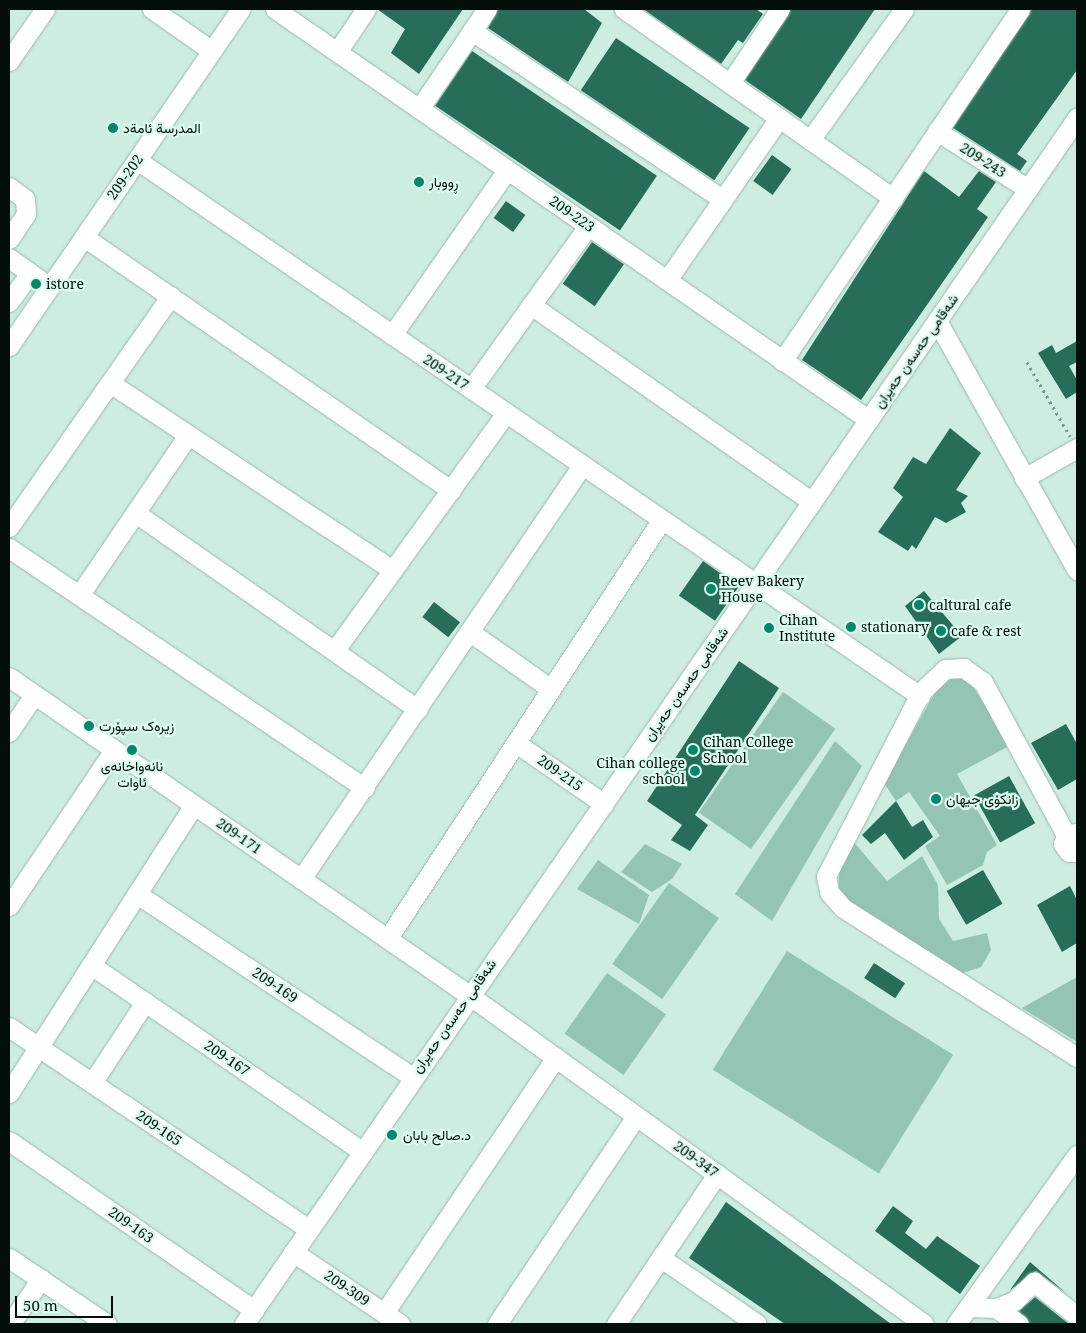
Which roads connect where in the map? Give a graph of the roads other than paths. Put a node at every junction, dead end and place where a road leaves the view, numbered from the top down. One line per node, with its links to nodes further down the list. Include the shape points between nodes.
1 (45, 9): 12 (street)
2 (152, 9): 13 (street)
3 (242, 9): 13 (street, 209-202)
4 (275, 9): 14 (street, 209-223)
5 (366, 9): 14 (street)
6 (487, 9): 11 (street)
7 (624, 9): 16 (street)
8 (780, 9): 16 (street)
9 (904, 9): 21 (street)
10 (1020, 9): 20 (street)
11 (472, 31): 17 (street); 27 (street)
12 (15, 38): 15 (street)
13 (212, 51): 22 (street, 209-202)
14 (337, 52): 17 (street, 209-223)
15 (9, 61)
16 (730, 83): 18 (street)
17 (419, 109): 23 (street, 209-223)
18 (779, 118): 21 (street); 27 (street)
19 (1077, 118): 25 (street, شەقامی حەسەن حەیران)
20 (937, 131): 25 (street, 209-243); 26 (street)
21 (810, 140): 26 (street)
22 (137, 160): 29 (street, 209-202); 39 (street, 209-217)
23 (507, 170): 28 (street, 209-223); 39 (street)
24 (9, 187): 30 (street, via 25,199 26,214)
25 (1028, 189): 38 (street, شەقامی حەسەن حەیران)
26 (892, 198): 41 (street)
27 (722, 199): 33 (street)
28 (588, 226): 33 (street, 209-223); 37 (street)
29 (84, 236): 34 (street, 209-202); 35 (street)
30 (9, 239)
31 (9, 258): 32 (street)
32 (30, 272): 34 (street); 36 (street)
33 (667, 280): 41 (street, 209-223)
34 (50, 286): 40 (street, 209-202)
35 (171, 296): 42 (street); 50 (street)
36 (9, 302)
37 (531, 305): 43 (street); 51 (street)
38 (937, 321): 45 (street, شەقامی حەسەن حەیران); 49 (street)
39 (392, 335): 43 (street, 209-217)
40 (9, 346)
41 (782, 360): 45 (street, 209-223)
42 (110, 383): 46 (street); 54 (street)
43 (471, 389): 44 (street, 209-217)
44 (506, 413): 48 (street, 209-217); 50 (street)
45 (869, 420): 51 (street, شەقامی حەسەن حەیران)
46 (188, 435): 52 (street); 56 (street)
47 (1077, 448): 49 (street)
48 (582, 466): 53 (street, 209-217); 60 (street)
49 (1024, 478): 57 (street)
50 (451, 490): 56 (street)
51 (812, 502): 58 (street, شەقامی حەسەن حەیران)
52 (136, 514): 59 (street); 61 (street)
53 (662, 520): 58 (street, 209-217); 63 (street)
54 (9, 527)
55 (9, 548): 59 (street)
56 (393, 570): 61 (street)
57 (1077, 570)
58 (755, 585): 65 (street, 209-217); 71 (street, شەقامی حەسەن حەیران)
59 (80, 594): 70 (street)
60 (470, 632): 63 (street); 66 (street)
61 (335, 650): 66 (street)
62 (9, 677): 64 (street, 209-171)
63 (551, 689): 68 (street)
64 (34, 695): 67 (street); 69 (street, 209-171)
65 (920, 696): 73 (street, via 945,669 974,672); 84 (street, via 832,860 826,876 829,892 843,908)
66 (418, 709): 70 (street)
67 (9, 732)
68 (516, 743): 71 (street, 209-215); 77 (street)
69 (114, 750): 72 (street, 209-171); 76 (street)
70 (365, 788): 74 (street)
71 (604, 804): 79 (street, شەقامی حەسەن حەیران)
72 (194, 805): 74 (street, 209-171); 75 (street)
73 (1075, 846)
74 (301, 879): 77 (street, 209-171)
75 (137, 894): 78 (street); 85 (street, 209-169)
76 (9, 906)
77 (388, 938): 79 (street, 209-171)
78 (91, 965): 80 (street, 209-167); 82 (street)
79 (468, 994): 83 (street, 209-347); 85 (street, شەقامی حەسەن حەیران)
80 (145, 1002): 86 (street); 90 (street, 209-167)
81 (9, 1027): 82 (street, 209-165)
82 (38, 1047): 86 (street, 209-165); 87 (street)
83 (556, 1057): 88 (street, 209-347); 99 (street)
84 (1077, 1057)
85 (412, 1077): 90 (street, شەقامی حەسەن حەیران)
86 (92, 1083): 93 (street, 209-165)
87 (9, 1093)
88 (636, 1116): 92 (street, 209-347); 106 (street)
89 (9, 1141): 101 (street, 209-163)
90 (362, 1151): 93 (street, شەقامی حەسەن حەیران)
91 (1077, 1155): 102 (street)
92 (718, 1174): 96 (street); 109 (street, 209-347)
93 (309, 1229): 94 (street, شەقامی حەسەن حەیران)
94 (293, 1252): 99 (street, 209-309); 101 (street, شەقامی حەسەن حەیران)
95 (9, 1258): 97 (street)
96 (661, 1258): 107 (street); 108 (street)
97 (41, 1279): 103 (street); 104 (street)
98 (996, 1308): 100 (street, via 1014,1301 1034,1282); 102 (street); 110 (street)
99 (384, 1313): 105 (street, 209-309)
100 (1077, 1316)
101 (248, 1317)
102 (967, 1317)
103 (10, 1324)
104 (107, 1324)
105 (400, 1324)
106 (497, 1324)
107 (616, 1324)
108 (757, 1324)
109 (924, 1324)
110 (1019, 1324)

